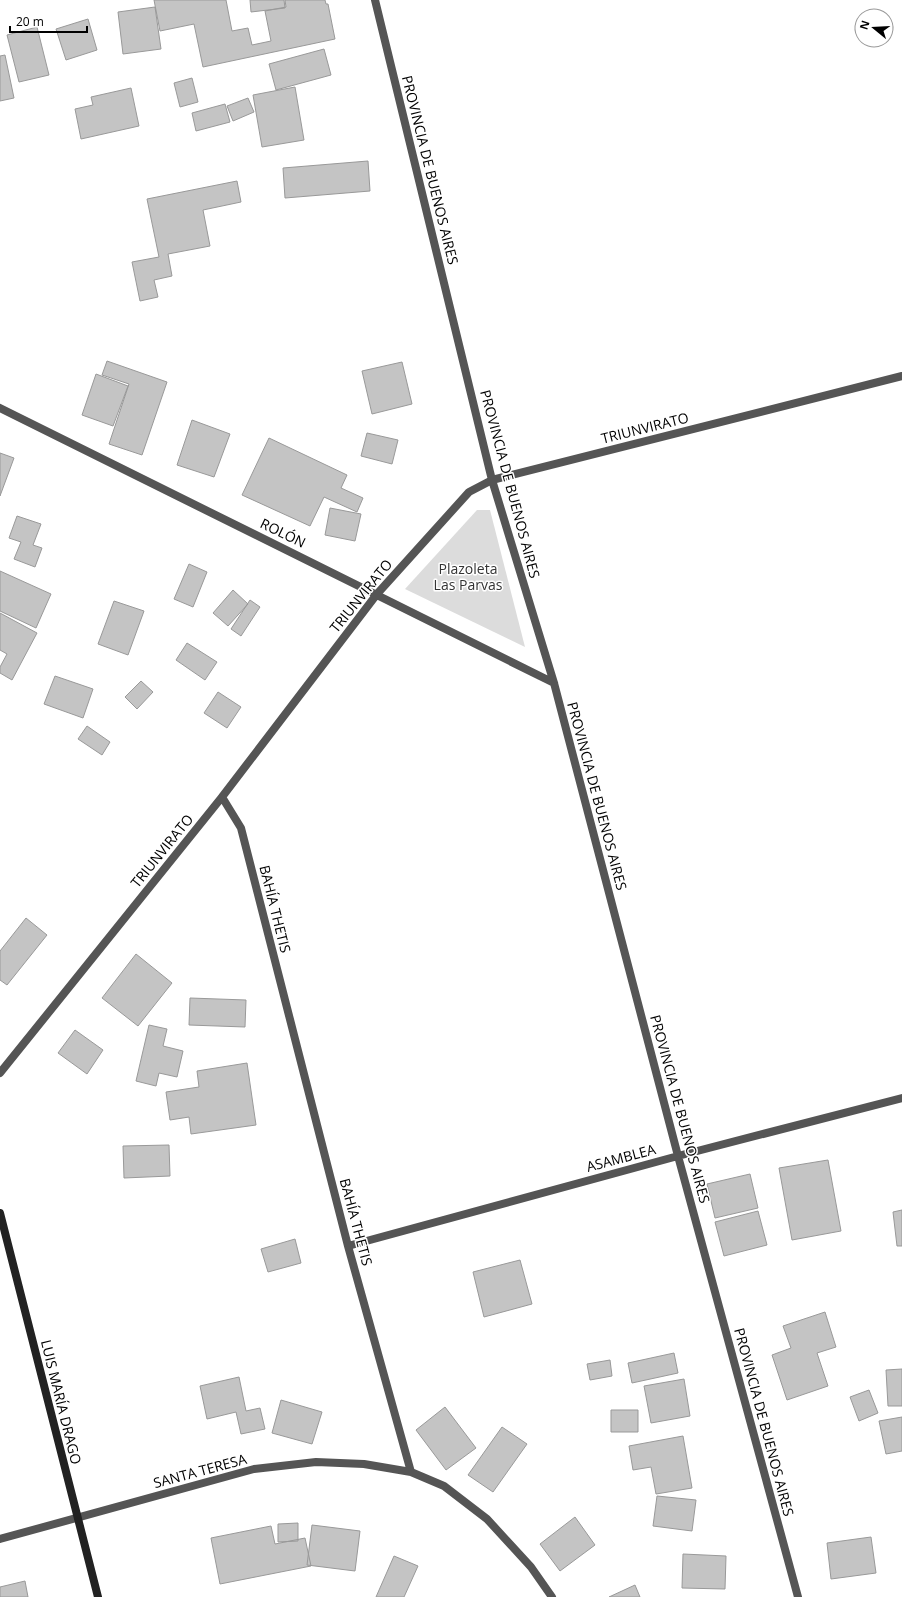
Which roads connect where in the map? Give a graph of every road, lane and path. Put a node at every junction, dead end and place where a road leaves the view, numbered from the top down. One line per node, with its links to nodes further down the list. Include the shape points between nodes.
1 (375, 0): 4 (street, PROVINCIA DE BUENOS AIRES)
2 (902, 376): 4 (street, TRIUNVIRATO)
3 (0, 408): 5 (street, ROLÓN)
4 (492, 480): 5 (street, TRIUNVIRATO, via 469,492); 6 (street, PROVINCIA DE BUENOS AIRES)
5 (377, 594): 6 (street, ROLÓN); 7 (street, TRIUNVIRATO)
6 (554, 683): 10 (street, PROVINCIA DE BUENOS AIRES)
7 (222, 797): 8 (street, TRIUNVIRATO); 12 (street, BAHÍA THETIS, via 241,828)
8 (0, 1073)
9 (902, 1098): 10 (street, ASAMBLEA)
10 (678, 1156): 12 (street, ASAMBLEA); 18 (street, PROVINCIA DE BUENOS AIRES)
11 (0, 1212): 14 (main road, LUIS MARÍA DRAGO)
12 (348, 1246): 13 (street, BAHÍA THETIS)
13 (411, 1472): 14 (street, SANTA TERESA, via 364,1464 316,1462 254,1469); 17 (street, via 444,1486 487,1519 531,1567)
14 (78, 1518): 15 (street, SANTA TERESA); 16 (main road, LUIS MARÍA DRAGO)
15 (0, 1539)
16 (98, 1597)
17 (552, 1597)
18 (798, 1597)

